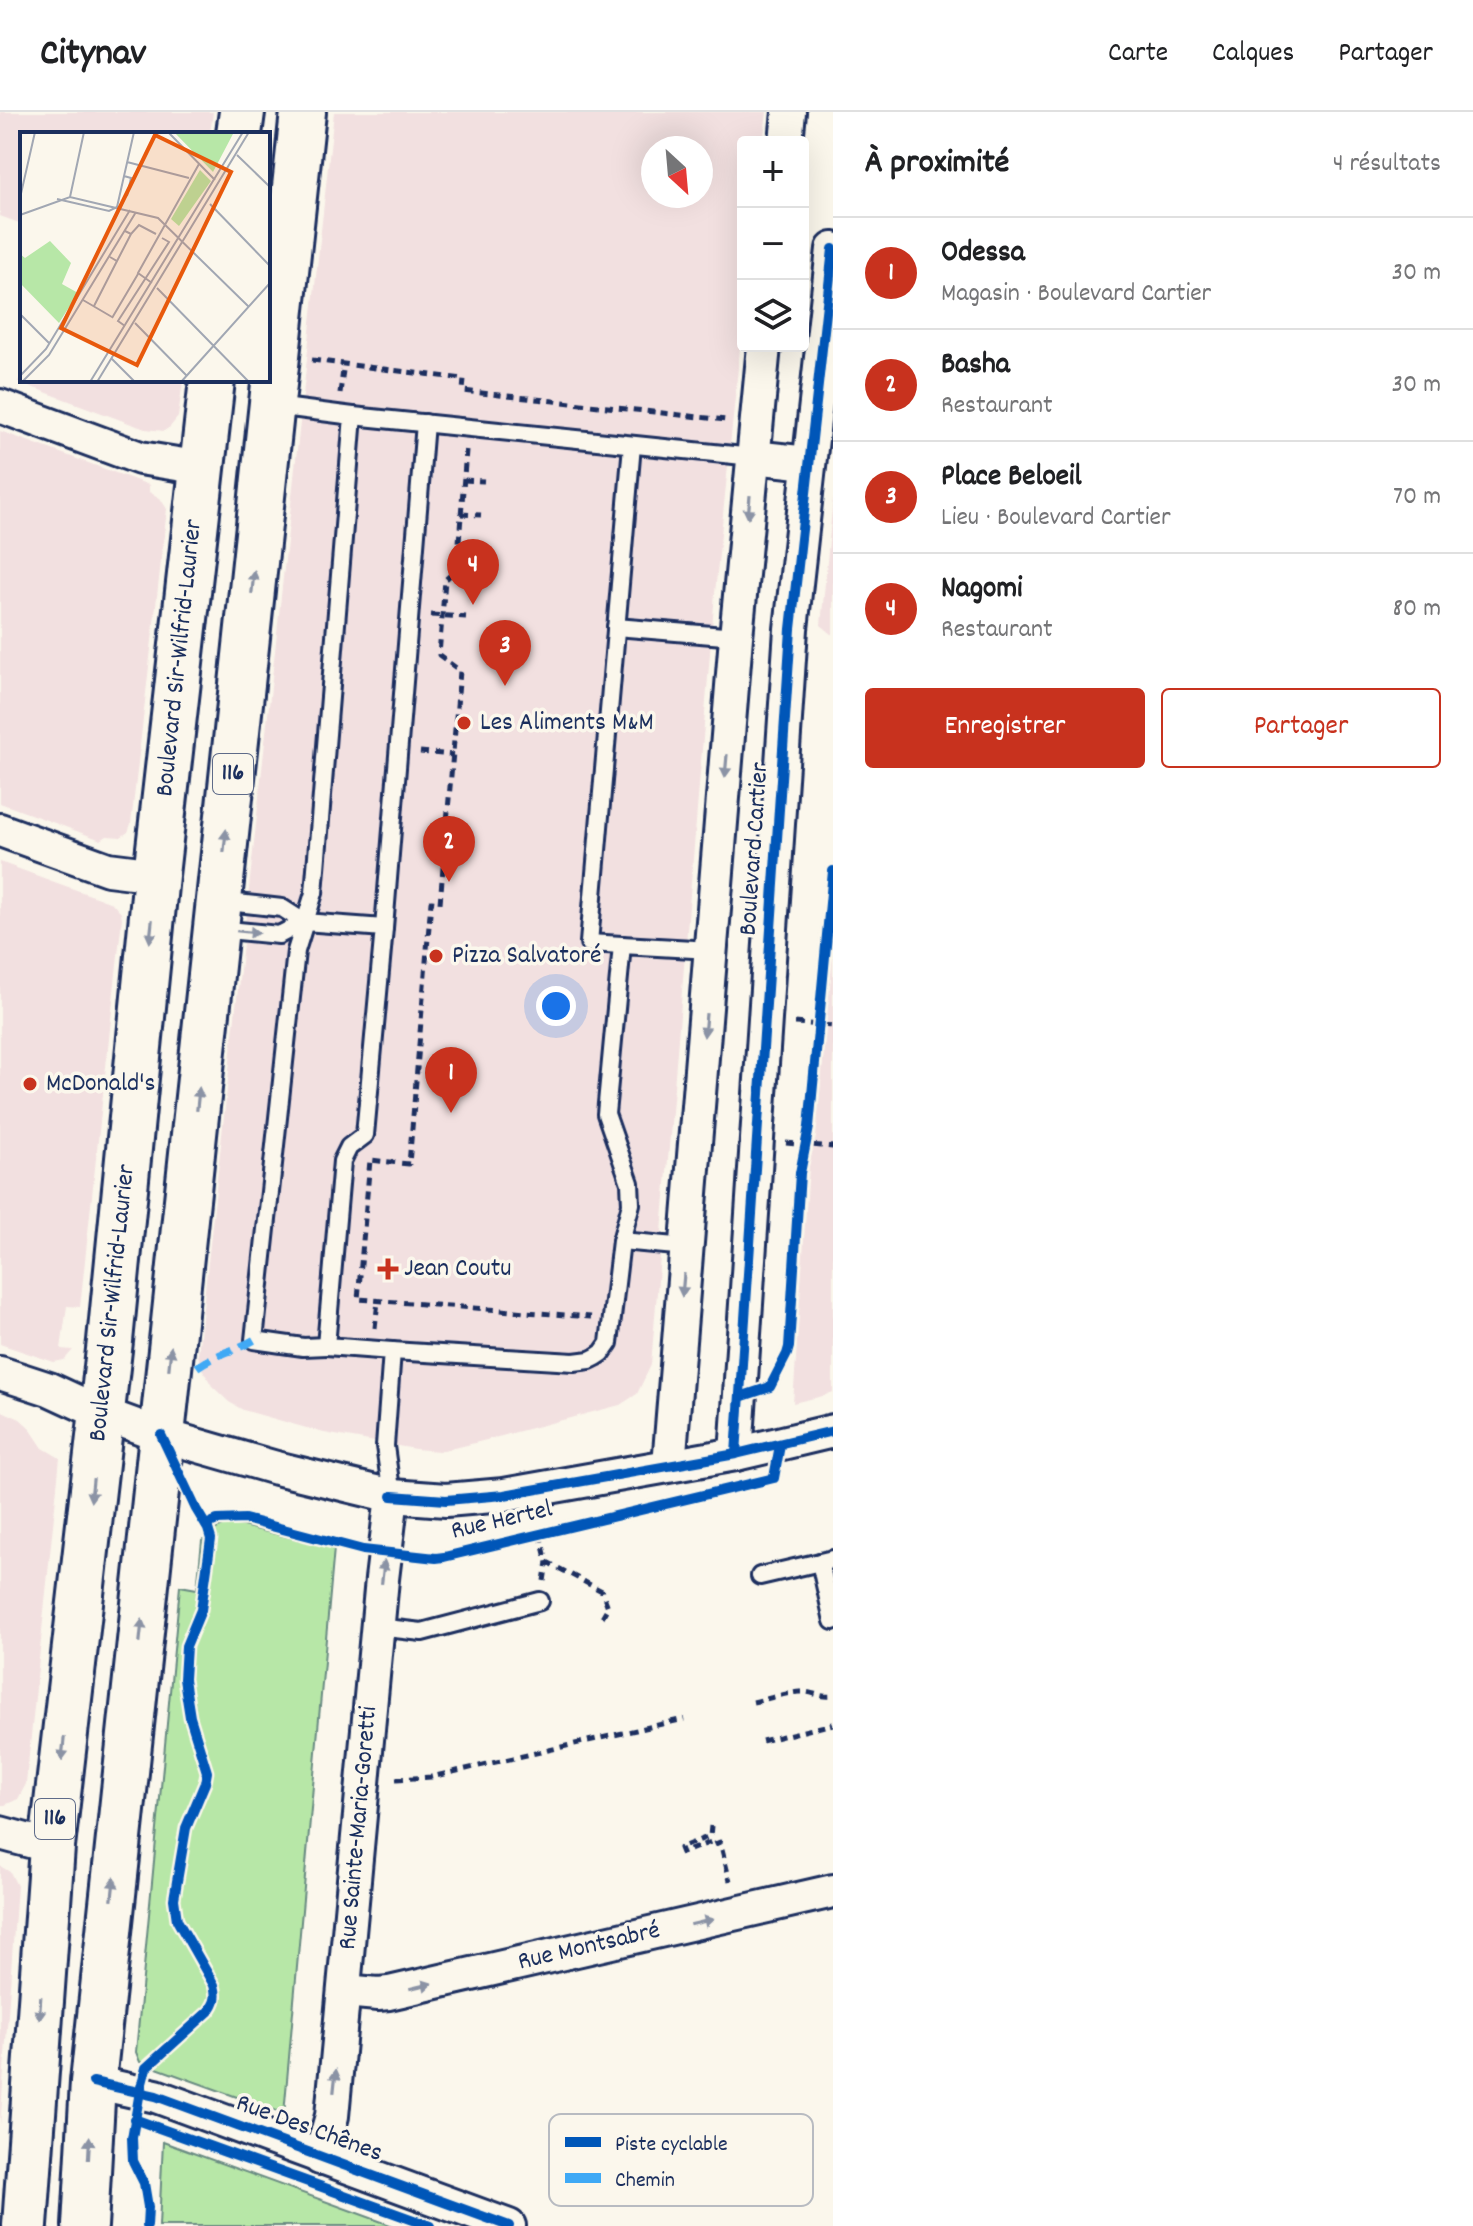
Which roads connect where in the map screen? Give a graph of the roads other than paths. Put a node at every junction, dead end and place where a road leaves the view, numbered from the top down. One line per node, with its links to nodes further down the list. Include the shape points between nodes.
1 (242, 112): 4 (main road)
2 (303, 112): 10 (main road, 116)
3 (789, 112): 5 (street)
4 (239, 132)
5 (787, 136)
6 (833, 249): 15 (street, Boulevard Cartier)
7 (763, 352): 14 (street, Boulevard Cartier)
8 (212, 382): 16 (main road, Boulevard Sir-Wilfrid-Laurier / 116)
9 (0, 406): 16 (street, via 140,458)
10 (272, 406): 11 (lane); 21 (main road, 116, one-way to 10)
11 (353, 416): 12 (lane); 22 (lane, via 314,893)
12 (425, 423): 13 (lane); 23 (lane)
13 (632, 445): 14 (lane); 17 (lane)
14 (753, 457): 15 (street); 18 (street, Boulevard Cartier, one-way to 18)
15 (808, 463): 34 (street, Boulevard Cartier, via 791,629)
16 (202, 468): 20 (main road, Boulevard Sir-Wilfrid-Laurier / 116)
17 (616, 627): 18 (lane); 24 (lane, via 589,943)
18 (736, 637): 25 (street, Boulevard Cartier, one-way to 25)
19 (0, 830): 20 (street, via 108,869)
20 (156, 875): 31 (main road, Boulevard Sir-Wilfrid-Laurier / 116, one-way to 31)
21 (217, 915): 22 (lane, via 282,908); 22 (lane, one-way to 22, via 279,935); 33 (main road, 116, one-way to 21)
22 (304, 922): 23 (lane); 28 (lane, via 296,951 254,1340)
23 (384, 928): 28 (lane, via 365,1135 349,1147 342,1161)
24 (622, 945): 25 (lane); 26 (lane, via 606,1114 630,1183 631,1204)
25 (711, 950): 27 (street, Boulevard Cartier, one-way to 27)
26 (621, 1241): 27 (lane); 29 (lane, via 609,1343 590,1360)
27 (687, 1247): 35 (street, Boulevard Cartier, one-way to 35)
28 (326, 1346): 29 (lane)
29 (392, 1351): 36 (lane, via 385,1446)
30 (0, 1373): 31 (street, Rue Hertel)
31 (101, 1413): 33 (street, Rue Hertel); 43 (main road, Boulevard Sir-Wilfrid-Laurier / 116, one-way to 43)
32 (833, 1431): 34 (street, Rue Hertel)
33 (161, 1435): 36 (street, Rue Hertel); 46 (main road, 116, one-way to 33)
34 (736, 1454): 35 (street, Rue Hertel)
35 (669, 1465): 36 (street, Rue Hertel, via 504,1495 446,1500)
36 (392, 1496): 41 (street, Rue Sainte-Maria-Goretti, one-way to 36)
37 (826, 1560): 38 (lane); 40 (lane)
38 (760, 1576)
39 (540, 1601): 41 (lane, via 422,1632)
40 (833, 1621)
41 (377, 1627): 45 (street, Rue Sainte-Maria-Goretti)
42 (0, 1833): 43 (street)
43 (52, 1847): 48 (main road, Boulevard Sir-Wilfrid-Laurier / 116, one-way to 48)
44 (833, 1891): 45 (street, Rue Montsabré, one-way to 44, via 389,1993)
45 (344, 1991): 47 (street, Rue Sainte-Maria-Goretti, one-way to 45, via 332,2116)
46 (93, 2082): 47 (street, Rue Des Chênes, via 156,2096); 49 (main road, 116, one-way to 46)
47 (320, 2158): 50 (street, Rue Des Chênes)
48 (25, 2226)
49 (85, 2226)
50 (509, 2226)

